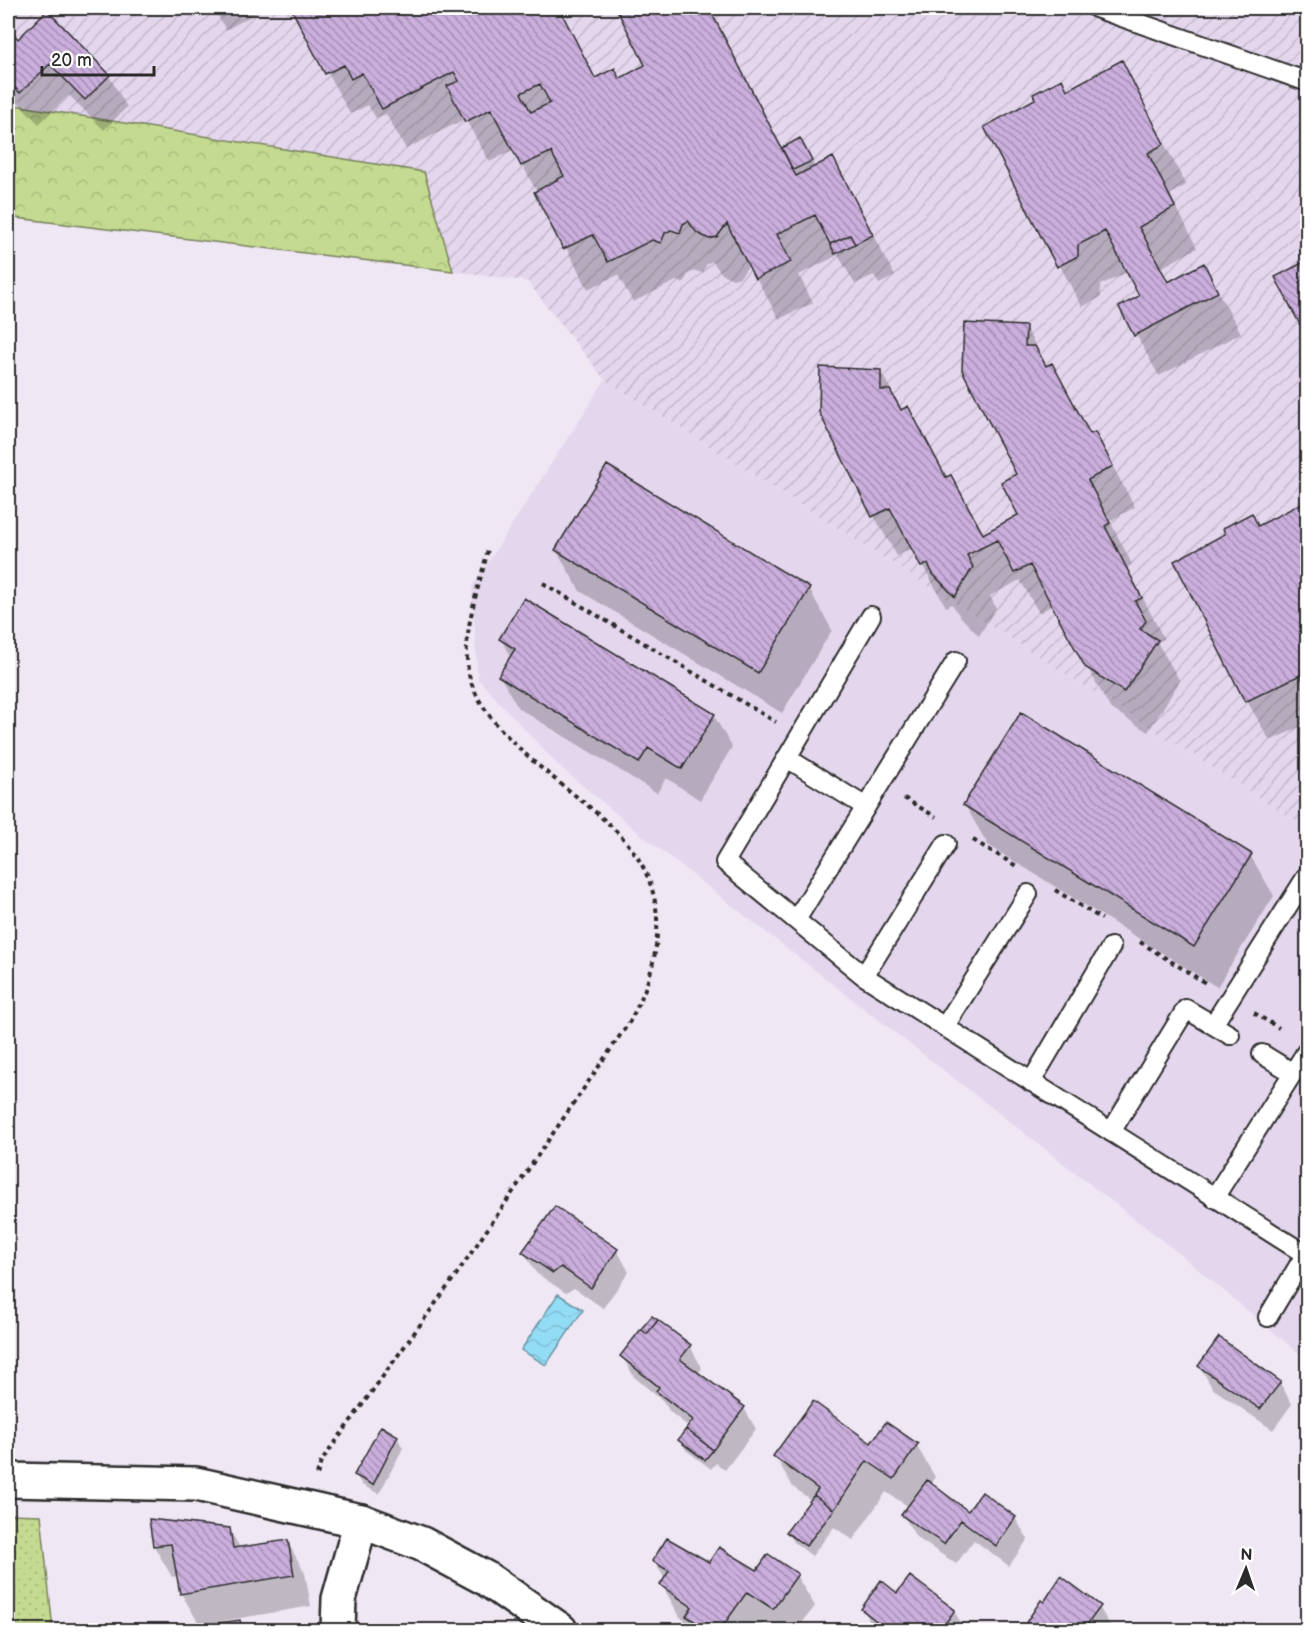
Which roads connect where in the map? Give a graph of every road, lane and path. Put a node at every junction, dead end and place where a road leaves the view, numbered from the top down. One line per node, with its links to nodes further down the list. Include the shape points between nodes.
1 (1096, 8): 2 (lane)
2 (1308, 82)
3 (488, 549): 30 (path, via 466,649 474,688 489,717 532,763 620,835 641,864 654,900 656,958 630,1021 456,1275 321,1462)
4 (543, 583): 7 (path)
5 (871, 616): 7 (lane)
6 (956, 661): 9 (lane)
7 (799, 736): 8 (lane)
8 (787, 758): 10 (lane); 15 (lane, via 725,862)
9 (880, 784): 10 (lane); 11 (path)
10 (866, 807): 15 (lane)
11 (945, 823)
12 (946, 844): 17 (lane)
13 (1308, 874): 18 (lane)
14 (1028, 894): 19 (lane)
15 (796, 920): 17 (lane)
16 (1111, 947): 24 (lane)
17 (864, 976): 19 (lane)
18 (1213, 1025): 20 (lane); 25 (lane, via 1186,1009)
19 (945, 1026): 24 (lane)
20 (1230, 1035)
21 (1308, 1049): 23 (lane)
22 (1262, 1054): 23 (lane)
23 (1293, 1073): 26 (lane)
24 (1031, 1082): 25 (lane)
25 (1111, 1132): 26 (lane)
26 (1215, 1198): 27 (lane)
27 (1306, 1255): 28 (lane)
28 (1268, 1317)
29 (8, 1480): 30 (street, via 196,1484)
30 (307, 1507): 31 (street)
31 (361, 1521): 32 (street, via 339,1599); 33 (street, via 422,1544 487,1579)
32 (338, 1630)
33 (560, 1630)

